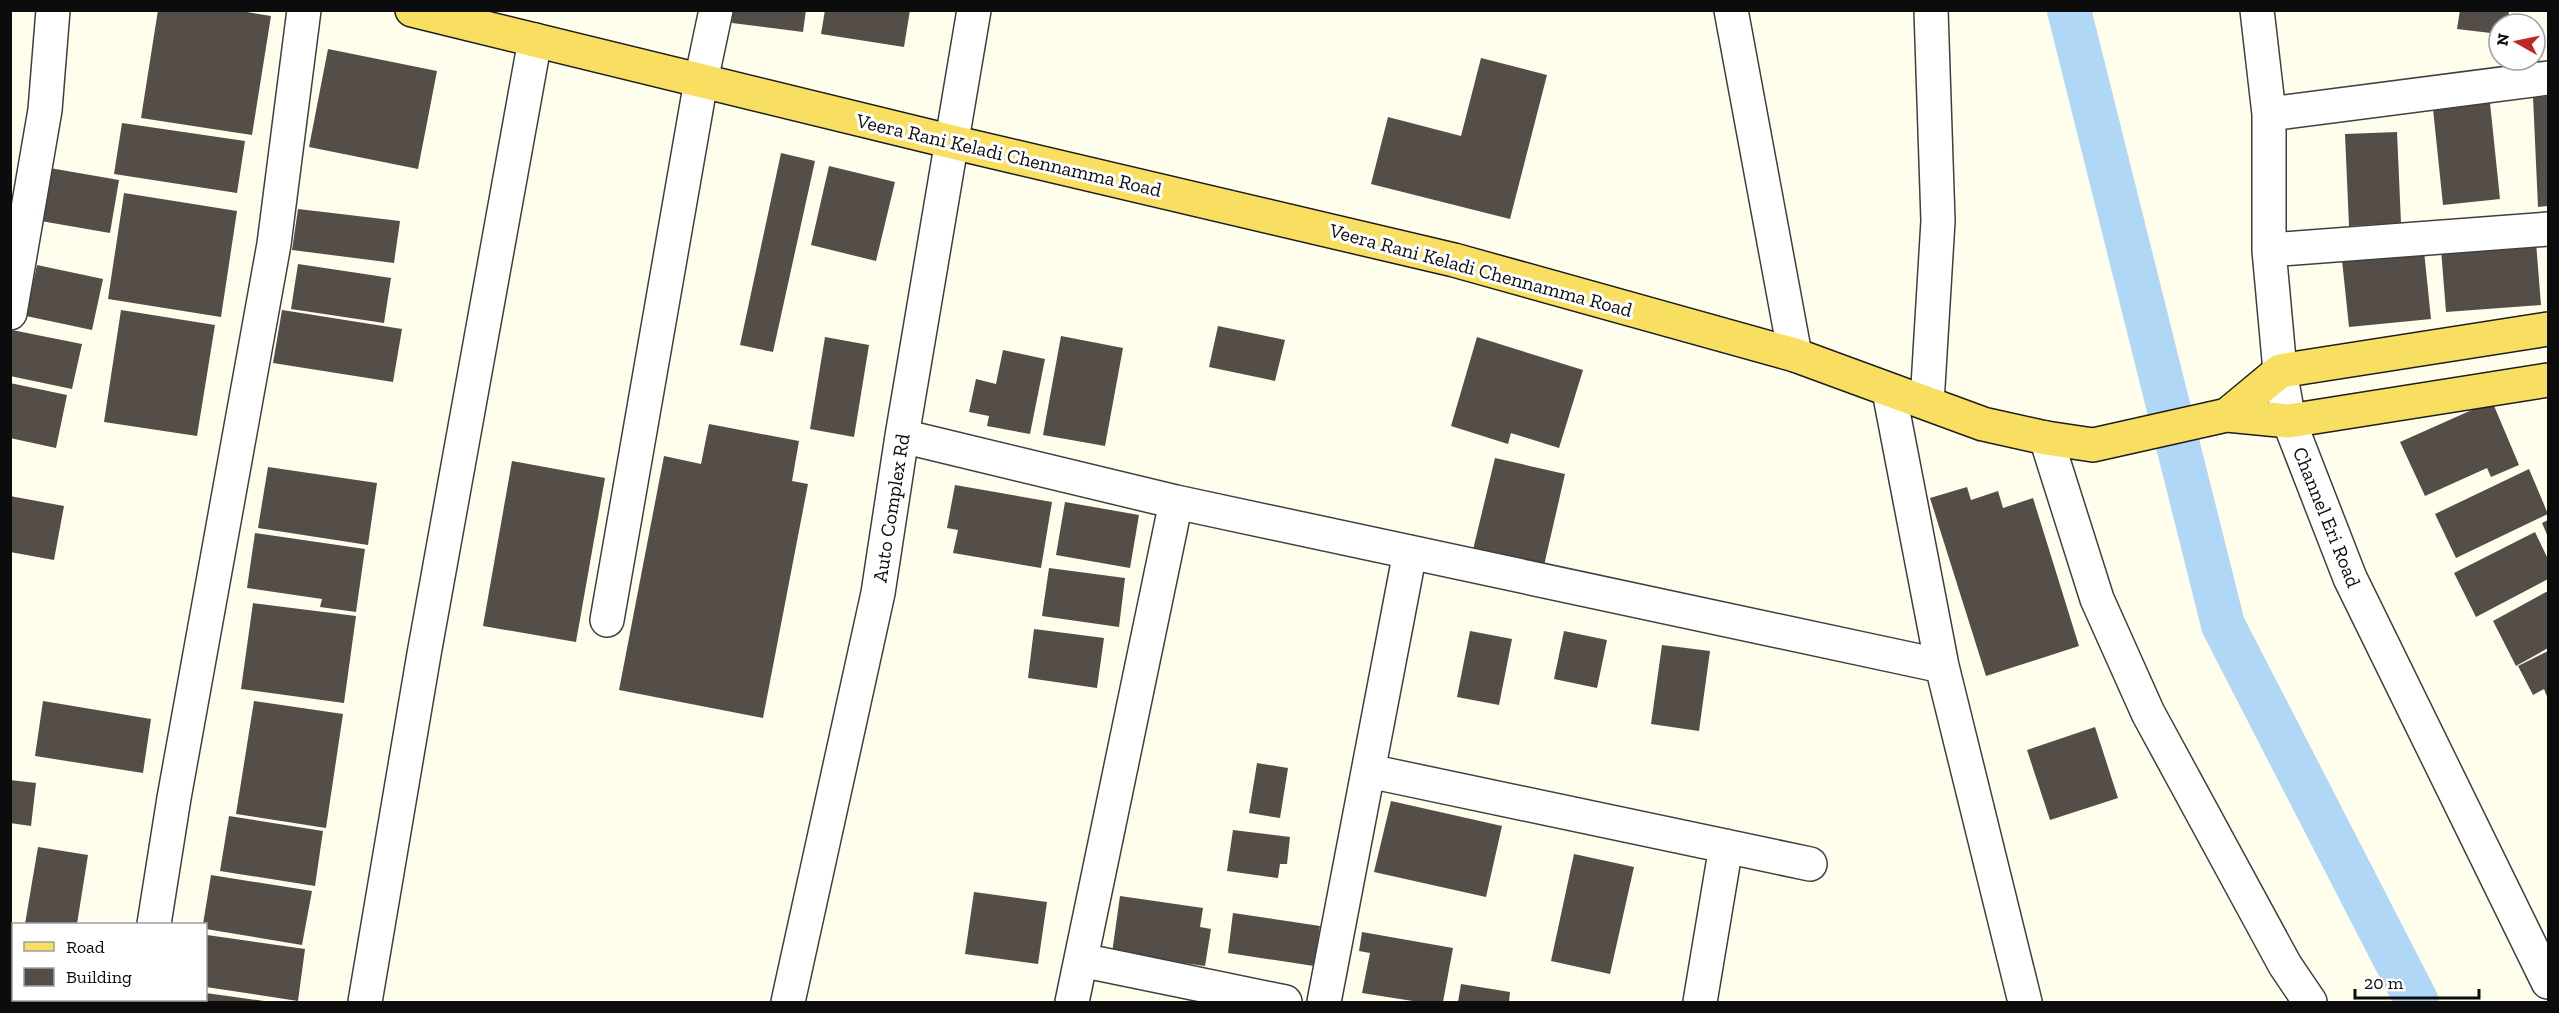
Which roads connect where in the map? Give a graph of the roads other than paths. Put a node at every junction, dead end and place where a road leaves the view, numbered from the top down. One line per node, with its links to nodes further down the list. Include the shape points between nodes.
1 (53, 10): 16 (street, via 45,111)
2 (304, 10): 34 (street, via 274,244)
3 (412, 10): 9 (main road, Veera Rani Keladi Chennamma Road)
4 (716, 10): 11 (street)
5 (974, 10): 13 (street, Auto Complex Rd)
6 (1731, 10): 18 (street)
7 (1930, 10): 22 (street, via 1938,221)
8 (2257, 10): 12 (street, Channel Eri Road)
9 (535, 40): 11 (main road, Veera Rani Keladi Chennamma Road); 37 (street, via 423,654)
10 (2548, 78): 12 (street)
11 (701, 81): 13 (main road, Veera Rani Keladi Chennamma Road); 29 (street)
12 (2269, 114): 15 (street, Channel Eri Road)
13 (952, 142): 18 (main road, Veera Rani Keladi Chennamma Road, via 1455,260); 25 (street, Auto Complex Rd)
14 (2548, 229): 15 (street)
15 (2269, 250): 19 (street, Channel Eri Road)
16 (10, 314)
17 (2548, 329): 19 (main road)
18 (1795, 356): 21 (main road, Veera Rani Keladi Chennamma Road)
19 (2280, 371): 23 (main road); 24 (street, Channel Eri Road)
20 (2548, 380): 24 (main road, Veera Rani Keladi Chennamma Road)
21 (1888, 391): 22 (main road, Veera Rani Keladi Chennamma Road); 30 (street)
22 (1927, 403): 26 (main road, Veera Rani Keladi Chennamma Road, via 1983,424)
23 (2227, 415): 24 (main road, Veera Rani Keladi Chennamma Road); 26 (main road, Veera Rani Keladi Chennamma Road, via 2093,445)
24 (2289, 422): 36 (street, Channel Eri Road, via 2350,578)
25 (902, 436): 27 (street); 38 (street, Auto Complex Rd, via 878,593)
26 (2046, 438): 44 (street, via 2097,599 2148,713 2285,965)
27 (1176, 502): 28 (street); 35 (street)
28 (1410, 552): 30 (street); 31 (street)
29 (607, 620)
30 (1942, 666): 43 (street)
31 (1369, 771): 32 (street); 41 (street)
32 (1726, 846): 33 (street); 42 (street)
33 (1810, 864)
34 (154, 923)
35 (1081, 960): 39 (street); 40 (street)
36 (2548, 982)
37 (365, 1002)
38 (788, 1002)
39 (1072, 1002)
40 (1286, 1002)
41 (1324, 1002)
42 (1700, 1002)
43 (2025, 1002)
44 (2310, 1002)

